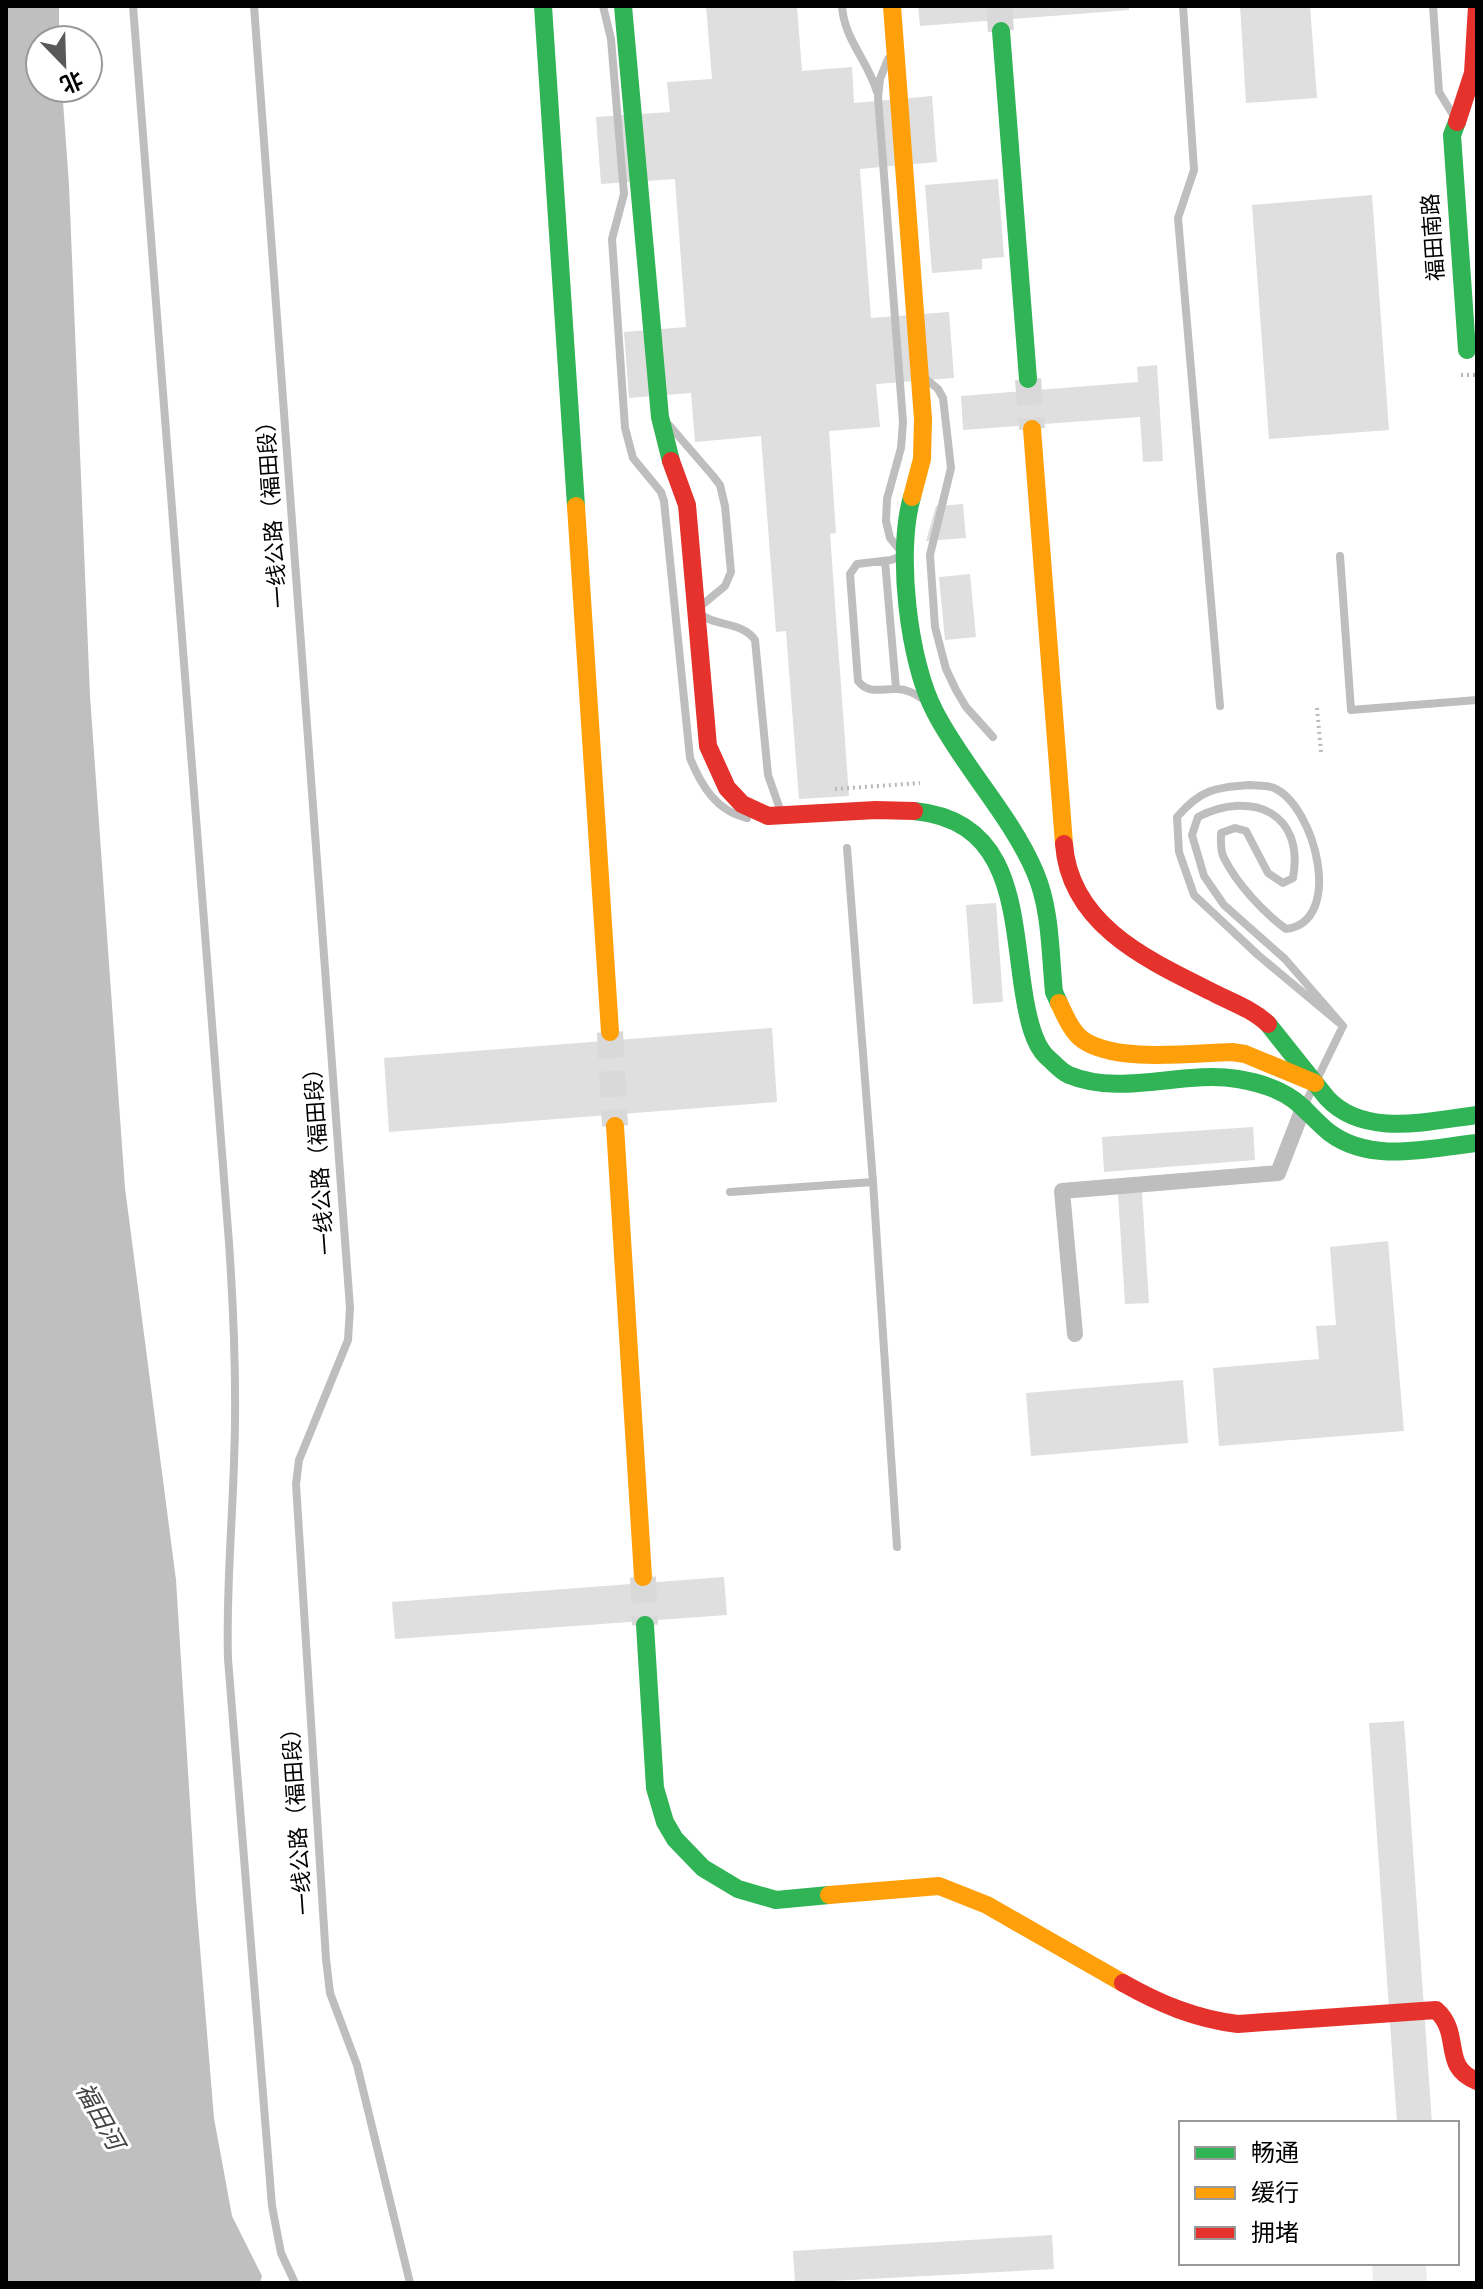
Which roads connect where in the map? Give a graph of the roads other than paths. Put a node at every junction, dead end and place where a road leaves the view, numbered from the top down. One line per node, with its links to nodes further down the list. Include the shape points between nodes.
1 (133, 6): 45 (lane, via 233,1301 228,1659 272,2206 281,2253)
2 (254, 6): 46 (lane, 一线公路（福田段）, via 350,1308 348,1340 299,1460 296,1484 326,1959 330,1993 357,2065)
3 (543, 6): 32 (main road)
4 (603, 6): 29 (lane, via 611,39 624,194 612,239 625,428 633,458 664,501 687,744 696,774 721,807 748,818)
5 (623, 6): 18 (main road)
6 (842, 6): 13 (lane, via 847,33)
7 (892, 6): 12 (main road)
8 (1183, 6): 26 (lane, via 1194,170 1178,218)
9 (1433, 6): 14 (lane, via 1439,92)
10 (1477, 6): 14 (main road, 福田南路, via 1473,73)
11 (1001, 31): 17 (main road)
12 (894, 38): 13 (lane); 16 (main road)
13 (878, 97): 20 (lane, via 903,422 886,521)
14 (1457, 122): 15 (main road, 福田南路, via 1452,135)
15 (1472, 350)
16 (919, 372): 20 (main road, via 922,459 907,513); 28 (lane, via 943,398 951,468 931,545 935,627 956,690)
17 (1028, 379)
18 (658, 399): 23 (main road, via 667,449 687,505); 23 (lane, via 674,433 720,485 725,506 729,580)
19 (1032, 429): 33 (main road, via 1067,875 1100,924 1146,957 1263,1019)
20 (904, 555): 22 (lane); 27 (main road, via 914,650)
21 (1340, 556): 25 (lane, via 1351,710)
22 (885, 561): 24 (lane); 24 (lane, via 857,564 850,574 858,681 872,690)
23 (696, 610): 29 (lane, via 711,621 745,630 755,640 768,775); 29 (main road, via 706,731 716,769 745,807)
24 (896, 688): 27 (lane, via 921,698)
25 (1477, 700)
26 (1220, 706)
27 (934, 711): 33 (main road, via 1032,865 1043,895 1054,992 1082,1039 1103,1051 1128,1055 1245,1054)
28 (993, 737)
29 (783, 817): 34 (main road, via 917,811 949,818 980,838 1001,864 1013,897 1031,1032 1047,1057 1069,1075 1107,1084 1226,1077 1268,1087)
30 (847, 848): 38 (lane)
31 (1343, 1026): 31 (lane, via 1285,959 1224,905 1204,876 1192,835 1198,817 1217,807 1241,805 1272,812 1289,828 1296,863 1293,878 1283,883 1268,873 1246,831 1221,833 1222,856 1278,923 1286,929 1300,928 1315,905 1319,877 1313,840 1297,810 1272,787 1211,789 1191,800 1177,817 1179,852 1194,895); 33 (lane)
32 (610, 1032)
33 (1315, 1083): 34 (lane); 35 (main road, via 1339,1110 1356,1119 1398,1123)
34 (1304, 1106): 37 (main road, via 1331,1134 1364,1149 1399,1152); 40 (street, via 1278,1173 1062,1191)
35 (1477, 1115)
36 (615, 1126): 42 (main road)
37 (1477, 1143)
38 (873, 1182): 39 (lane); 41 (lane)
39 (730, 1192)
40 (1075, 1334)
41 (897, 1547)
42 (643, 1577)
43 (645, 1625): 44 (main road, via 658,1804 688,1852 728,1886 776,1900 939,1886 987,1905 1156,2002 1210,2023 1436,2010 1451,2024 1458,2071)
44 (1477, 2081)
45 (295, 2283)
46 (410, 2283)

